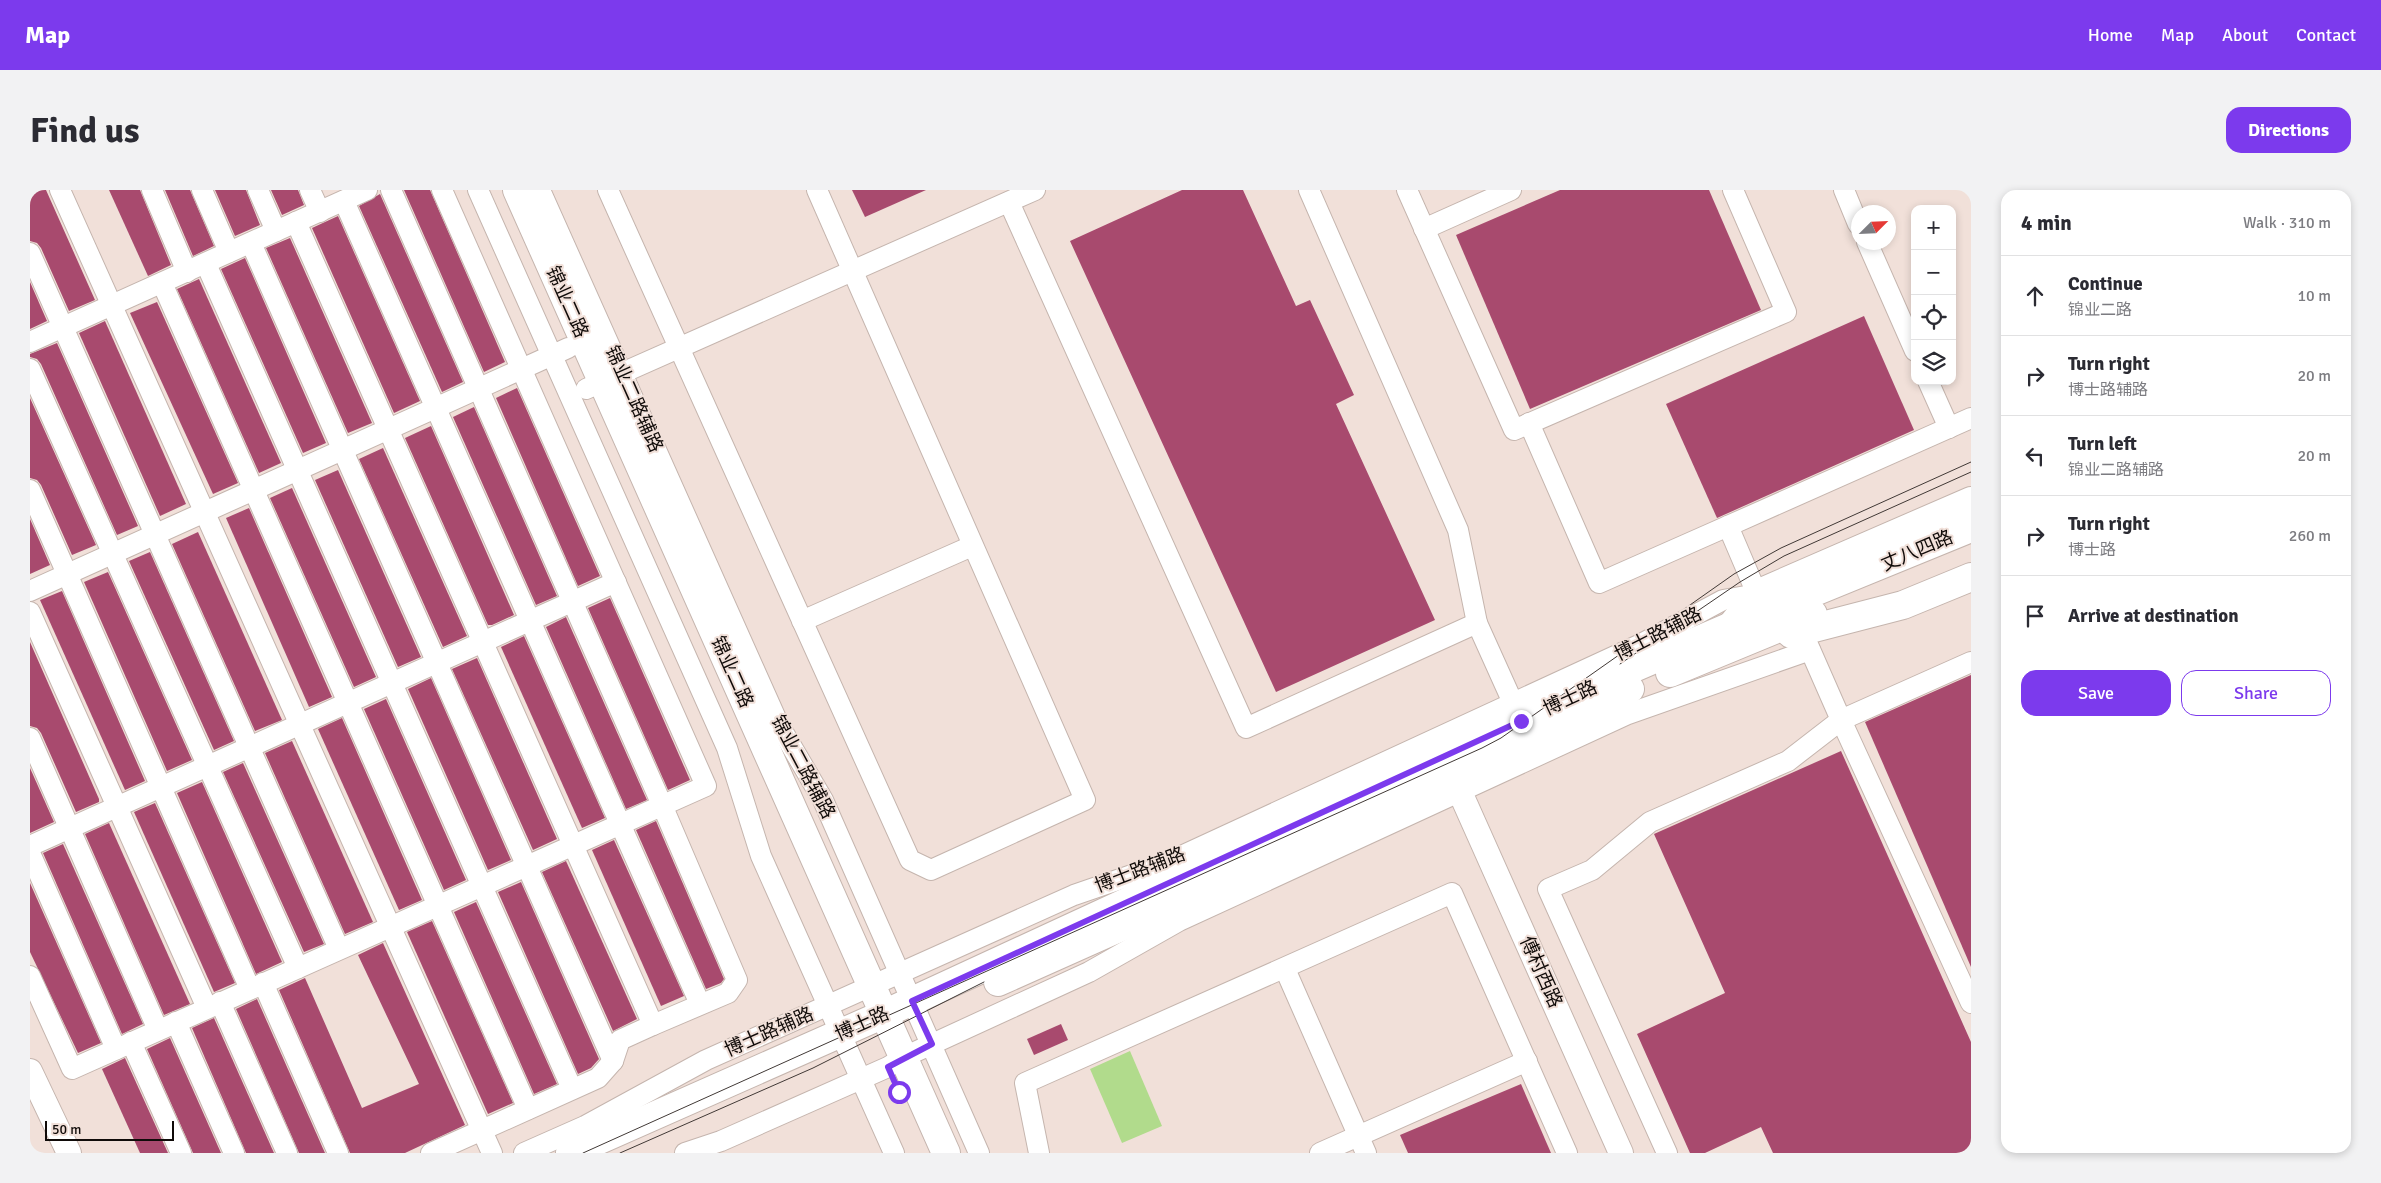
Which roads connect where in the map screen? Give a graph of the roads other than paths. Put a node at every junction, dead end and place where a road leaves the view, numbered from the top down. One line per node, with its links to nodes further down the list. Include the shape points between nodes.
1 (60, 190): 36 (street)
2 (152, 190): 33 (street)
3 (202, 190): 30 (street)
4 (258, 190): 27 (street)
5 (310, 190): 24 (street)
6 (364, 190): 21 (street)
7 (390, 190): 46 (street)
8 (442, 190): 43 (street)
9 (478, 190): 41 (street)
10 (498, 190): 41 (main road, 锦业二路)
11 (517, 190): 44 (main road, 锦业二路)
12 (540, 190): 44 (street, 锦业二路辅路)
13 (608, 190): 40 (street)
14 (817, 190): 34 (street)
15 (1035, 190): 22 (street)
16 (1309, 190): 74 (street, via 1458,530)
17 (1407, 190): 26 (street)
18 (1511, 190): 26 (street)
19 (1733, 190): 49 (street, via 1786,312)
20 (1844, 190): 23 (street)
21 (344, 200): 24 (street); 47 (street)
22 (1009, 202): 34 (street); 74 (street, via 1246,728)
23 (1851, 207)
24 (320, 212): 25 (street)
25 (296, 222): 27 (street); 51 (street)
26 (1424, 229): 49 (street, via 1514,430)
27 (276, 231): 28 (street)
28 (251, 242): 30 (street); 52 (street)
29 (1871, 250): 39 (street)
30 (229, 252): 32 (street)
31 (30, 254): 37 (street)
32 (206, 264): 33 (street); 53 (street)
33 (187, 272): 35 (street)
34 (853, 272): 40 (street); 61 (street)
35 (162, 283): 36 (street); 55 (street)
36 (112, 305): 37 (street); 57 (street)
37 (62, 326): 38 (street); 60 (street)
38 (30, 342)
39 (1911, 342)
40 (678, 348): 44 (street); 73 (street)
41 (560, 352): 43 (street); 44 (main road, 锦业二路); 111 (street, via 727,748 761,856)
42 (30, 369): 63 (street)
43 (521, 370): 46 (street); 66 (street)
44 (604, 381): 104 (street, 锦业二路辅路, via 780,725 823,800); 107 (main road, 锦业二路)
45 (1930, 385): 50 (street)
46 (478, 389): 47 (street); 70 (street)
47 (436, 409): 51 (street); 72 (street)
48 (1971, 418): 50 (street)
49 (1529, 423): 58 (street, via 1599,583)
50 (1949, 428): 58 (street)
51 (388, 430): 52 (street); 76 (street)
52 (342, 452): 53 (street); 78 (street)
53 (297, 471): 55 (street); 80 (street)
54 (30, 490): 64 (street)
55 (253, 492): 57 (street); 81 (street)
56 (1971, 501): 69 (main road)
57 (204, 514): 60 (street); 84 (street)
58 (1728, 526): 69 (street)
59 (1971, 528): 67 (main road, 丈八四路)
60 (156, 536): 63 (street); 86 (street)
61 (972, 546): 73 (street); 73 (street, via 1085,800 931,870 910,860)
62 (1971, 547): 67 (main road, 丈八四路)
63 (113, 555): 64 (street); 87 (street)
64 (68, 575): 68 (street); 88 (street)
65 (1971, 577): 77 (main road)
66 (616, 582): 70 (street); 90 (street, via 706,786)
67 (1867, 582): 75 (main road, 博士路)
68 (30, 591)
69 (1757, 594): 75 (main road); 82 (street, 博士路辅路, via 1723,600)
70 (572, 602): 72 (street); 90 (street)
71 (30, 612): 91 (street)
72 (530, 621): 76 (street); 92 (street)
73 (802, 621)
74 (1477, 623): 82 (street)
75 (1738, 634): 77 (main road); 82 (main road, 博士路); 112 (main road, 博士路, via 1623,692 1531,744)
76 (483, 641): 78 (street); 94 (street)
77 (1806, 641): 83 (street); 89 (street, via 1628,714)
78 (436, 662): 80 (street); 97 (street)
79 (1971, 662): 83 (street)
80 (392, 683): 81 (street); 98 (street)
81 (346, 703): 84 (street); 99 (street)
82 (1517, 712): 104 (street, 博士路辅路, via 1164,864 1074,895); 112 (main road, 博士路)
83 (1841, 720): 108 (street); 148 (street, via 1788,762 1650,822 1592,870 1548,889)
84 (298, 724): 86 (street); 100 (street)
85 (30, 738): 93 (street)
86 (249, 746): 87 (street); 101 (street)
87 (207, 765): 88 (street); 102 (street)
88 (162, 785): 91 (street); 106 (street)
89 (1460, 792): 117 (street, via 1179,921 1089,972); 147 (street, 傅村西路)
90 (662, 805): 92 (street); 109 (street, via 736,980 728,993)
91 (117, 806): 93 (street); 110 (street)
92 (620, 824): 94 (street); 109 (street)
93 (70, 828): 95 (street); 114 (street)
94 (574, 845): 97 (street); 113 (street)
95 (30, 846)
96 (30, 853): 118 (street)
97 (528, 865): 98 (street); 119 (street)
98 (482, 886): 99 (street); 124 (street)
99 (437, 906): 100 (street); 126 (street)
100 (390, 927): 101 (street); 127 (street)
101 (339, 950): 102 (street)
102 (298, 968): 106 (street)
103 (1285, 969): 120 (street, via 1452,893); 128 (street); 144 (street, via 1025,1083)
104 (900, 973): 107 (street, 博士路辅路); 112 (street, 锦业二路辅路)
105 (30, 976): 118 (street, via 72,1069)
106 (256, 986): 110 (street); 133 (street)
107 (863, 990): 111 (street, 博士路辅路); 115 (main road, 锦业二路)
108 (1971, 1003)
109 (700, 1004): 113 (street)
110 (214, 1005): 114 (street); 132 (street)
111 (828, 1006): 116 (street); 136 (street, 博士路辅路, via 706,1060 585,1126)
112 (916, 1009): 115 (main road, 博士路); 117 (street, 锦业二路辅路)
113 (653, 1025): 119 (street, via 620,1040)
114 (167, 1026): 118 (street); 131 (street)
115 (879, 1026): 116 (main road, 博士路); 121 (main road, 锦业二路)
116 (844, 1042): 123 (street); 137 (main road, 博士路); 138 (main road, 博士路)
117 (932, 1044): 121 (street); 143 (street, 锦业二路辅路)
118 (123, 1046): 130 (street)
119 (613, 1061): 124 (street, via 598,1078)
120 (1527, 1061): 128 (street); 146 (street)
121 (896, 1062): 123 (street); 141 (main road, 锦业二路); 142 (main road, 锦业二路)
122 (30, 1071): 129 (street)
123 (861, 1079): 139 (street, via 721,1141); 140 (street)
124 (572, 1089): 126 (street)
125 (30, 1107): 129 (street)
126 (528, 1109): 127 (street)
127 (482, 1130): 134 (street); 135 (street)
128 (1362, 1144): 145 (street)
129 (64, 1151)
130 (181, 1153)
131 (234, 1153)
132 (287, 1153)
133 (338, 1153)
134 (431, 1153)
135 (492, 1153)
136 (524, 1153)
137 (570, 1153)
138 (616, 1153)
139 (685, 1153)
140 (894, 1153)
141 (926, 1153)
142 (946, 1153)
143 (979, 1153)
144 (1039, 1153)
145 (1320, 1153)
146 (1567, 1153)
147 (1621, 1153)
148 (1668, 1153)

